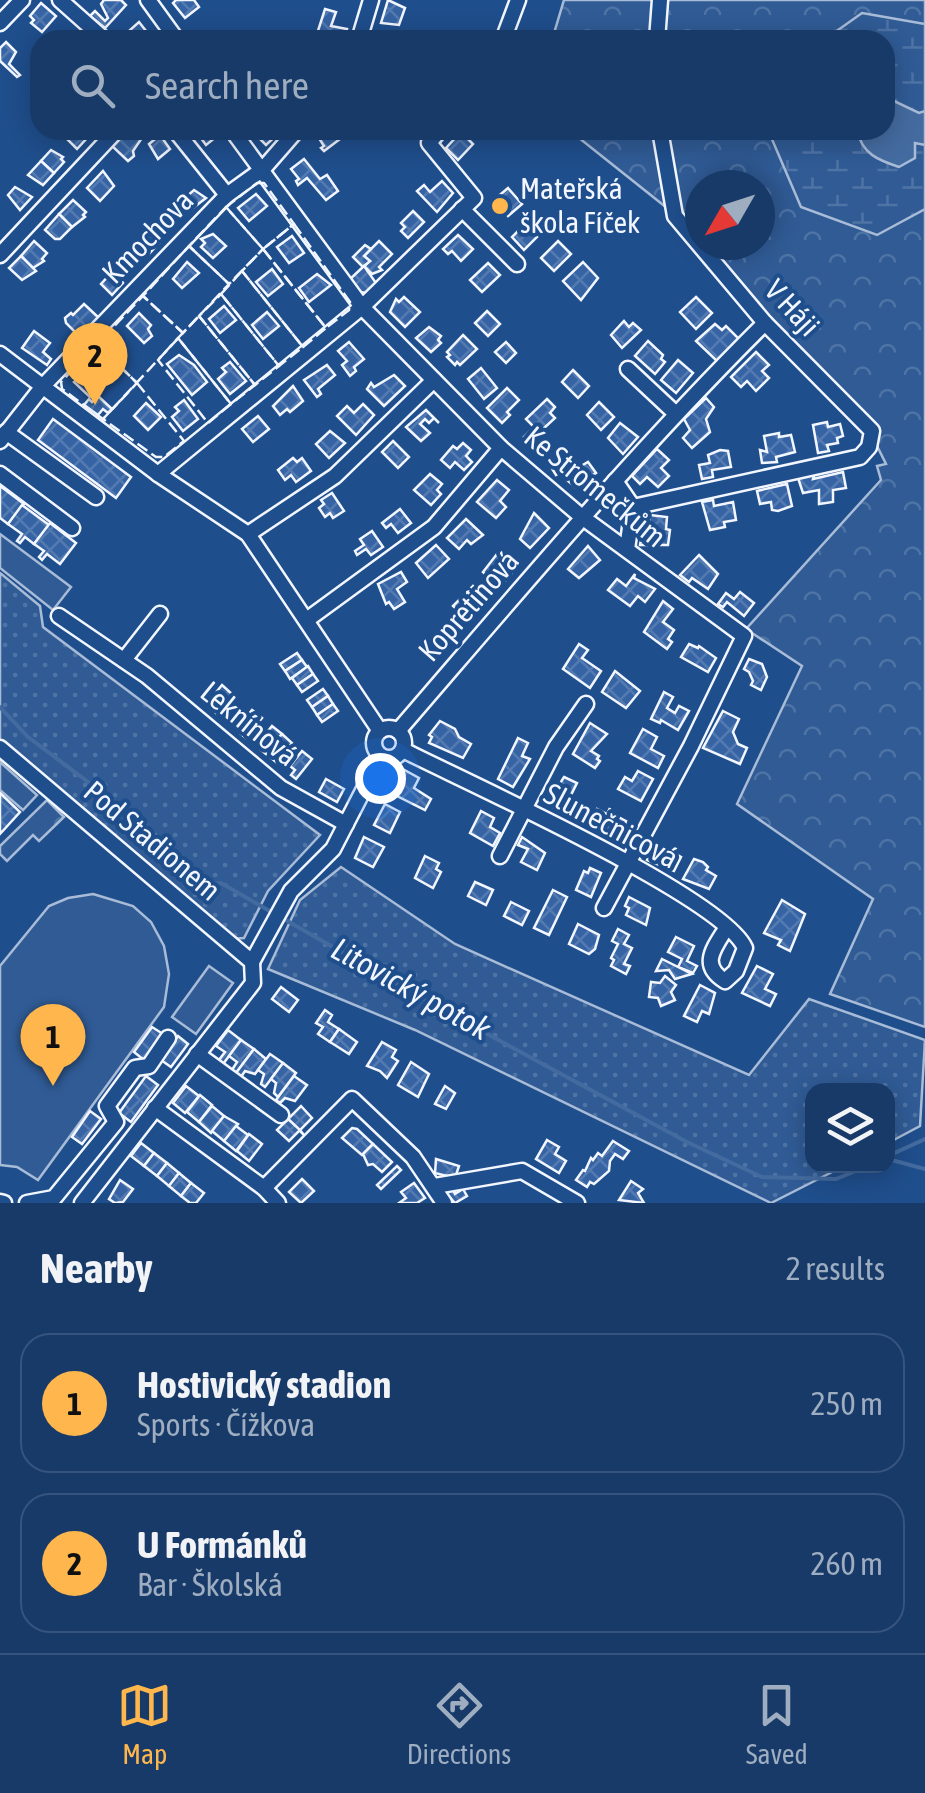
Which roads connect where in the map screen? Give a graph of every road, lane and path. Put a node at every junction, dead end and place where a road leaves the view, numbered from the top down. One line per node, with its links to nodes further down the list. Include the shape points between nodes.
1 (22, 0): 7 (street)
2 (60, 0): 8 (street)
3 (148, 0): 9 (street)
4 (371, 0): 10 (street)
5 (518, 0): 11 (street)
6 (660, 0): 12 (street)
7 (0, 23)
8 (93, 30)
9 (170, 30)
10 (362, 30)
11 (506, 30)
12 (658, 30)
13 (108, 140): 22 (street)
14 (183, 140): 20 (street)
15 (240, 140): 19 (street, Ke Stromečkům)
16 (289, 140): 19 (street, Kmochova)
17 (430, 140): 21 (street, via 474,198)
18 (662, 140): 25 (street, V Háji, via 676,216)
19 (264, 169): 20 (street, Kmochova); 24 (street, Ke Stromečkům)
20 (226, 195): 29 (street, Kmochova)
21 (462, 210): 23 (street); 24 (street)
22 (0, 255)
23 (517, 264)
24 (362, 307): 28 (street, Ke Stromečkům); 34 (street)
25 (765, 323): 30 (street, Kopretinová); 37 (street, V Háji, via 872,431 868,447 860,458)
26 (0, 354): 29 (street)
27 (628, 369): 30 (street)
28 (434, 380): 32 (street, Ke Stromečkům); 40 (street, via 335,476)
29 (43, 386): 31 (street, Kmochova); 34 (street)
30 (675, 413): 35 (street, Kopretinová)
31 (3, 436): 36 (street)
32 (502, 448): 38 (street, Ke Stromečkům); 44 (street, via 434,527)
33 (0, 474): 39 (street)
34 (158, 474): 40 (street)
35 (615, 481): 37 (street); 38 (street, Kopretinová)
36 (96, 498)
37 (633, 507): 41 (street)
38 (582, 517): 41 (street, Ke Stromečkům); 48 (street, Kopretinová)
39 (72, 528)
40 (248, 534): 44 (street)
41 (627, 549): 55 (street, Ke Stromečkům, via 744,636)
42 (160, 614): 45 (street)
43 (59, 616): 45 (street, Leknínová)
44 (308, 620): 47 (street)
45 (124, 660): 53 (street, Leknínová, via 282,788)
46 (586, 704): 52 (street)
47 (380, 731): 48 (street); 51 (street, via 374,744)
48 (398, 731): 50 (street)
49 (0, 748): 58 (street, Pod Stadionem)
50 (403, 750): 51 (street); 52 (street, Slunečnicová)
51 (381, 756): 53 (street)
52 (522, 810): 54 (street); 55 (street, Slunečnicová)
53 (346, 824): 58 (street, via 325,860 284,901)
54 (500, 856)
55 (626, 862): 56 (street, Ke Stromečkům); 57 (street, Slunečnicová)
56 (604, 908)
57 (727, 926): 57 (street, via 745,948 725,981 710,966)
58 (252, 962): 60 (street, via 253,983)
59 (168, 1038): 65 (street, via 150,1066 135,1068 107,1106 116,1122 76,1173 54,1198)
60 (197, 1054): 61 (street); 62 (street)
61 (156, 1108): 64 (street); 66 (street)
62 (281, 1115)
63 (435, 1186): 64 (street, via 352,1099); 68 (street); 69 (street, via 522,1171)
64 (264, 1188): 67 (street)
65 (27, 1203)
66 (82, 1203)
67 (278, 1203)
68 (444, 1203)
69 (577, 1203)

